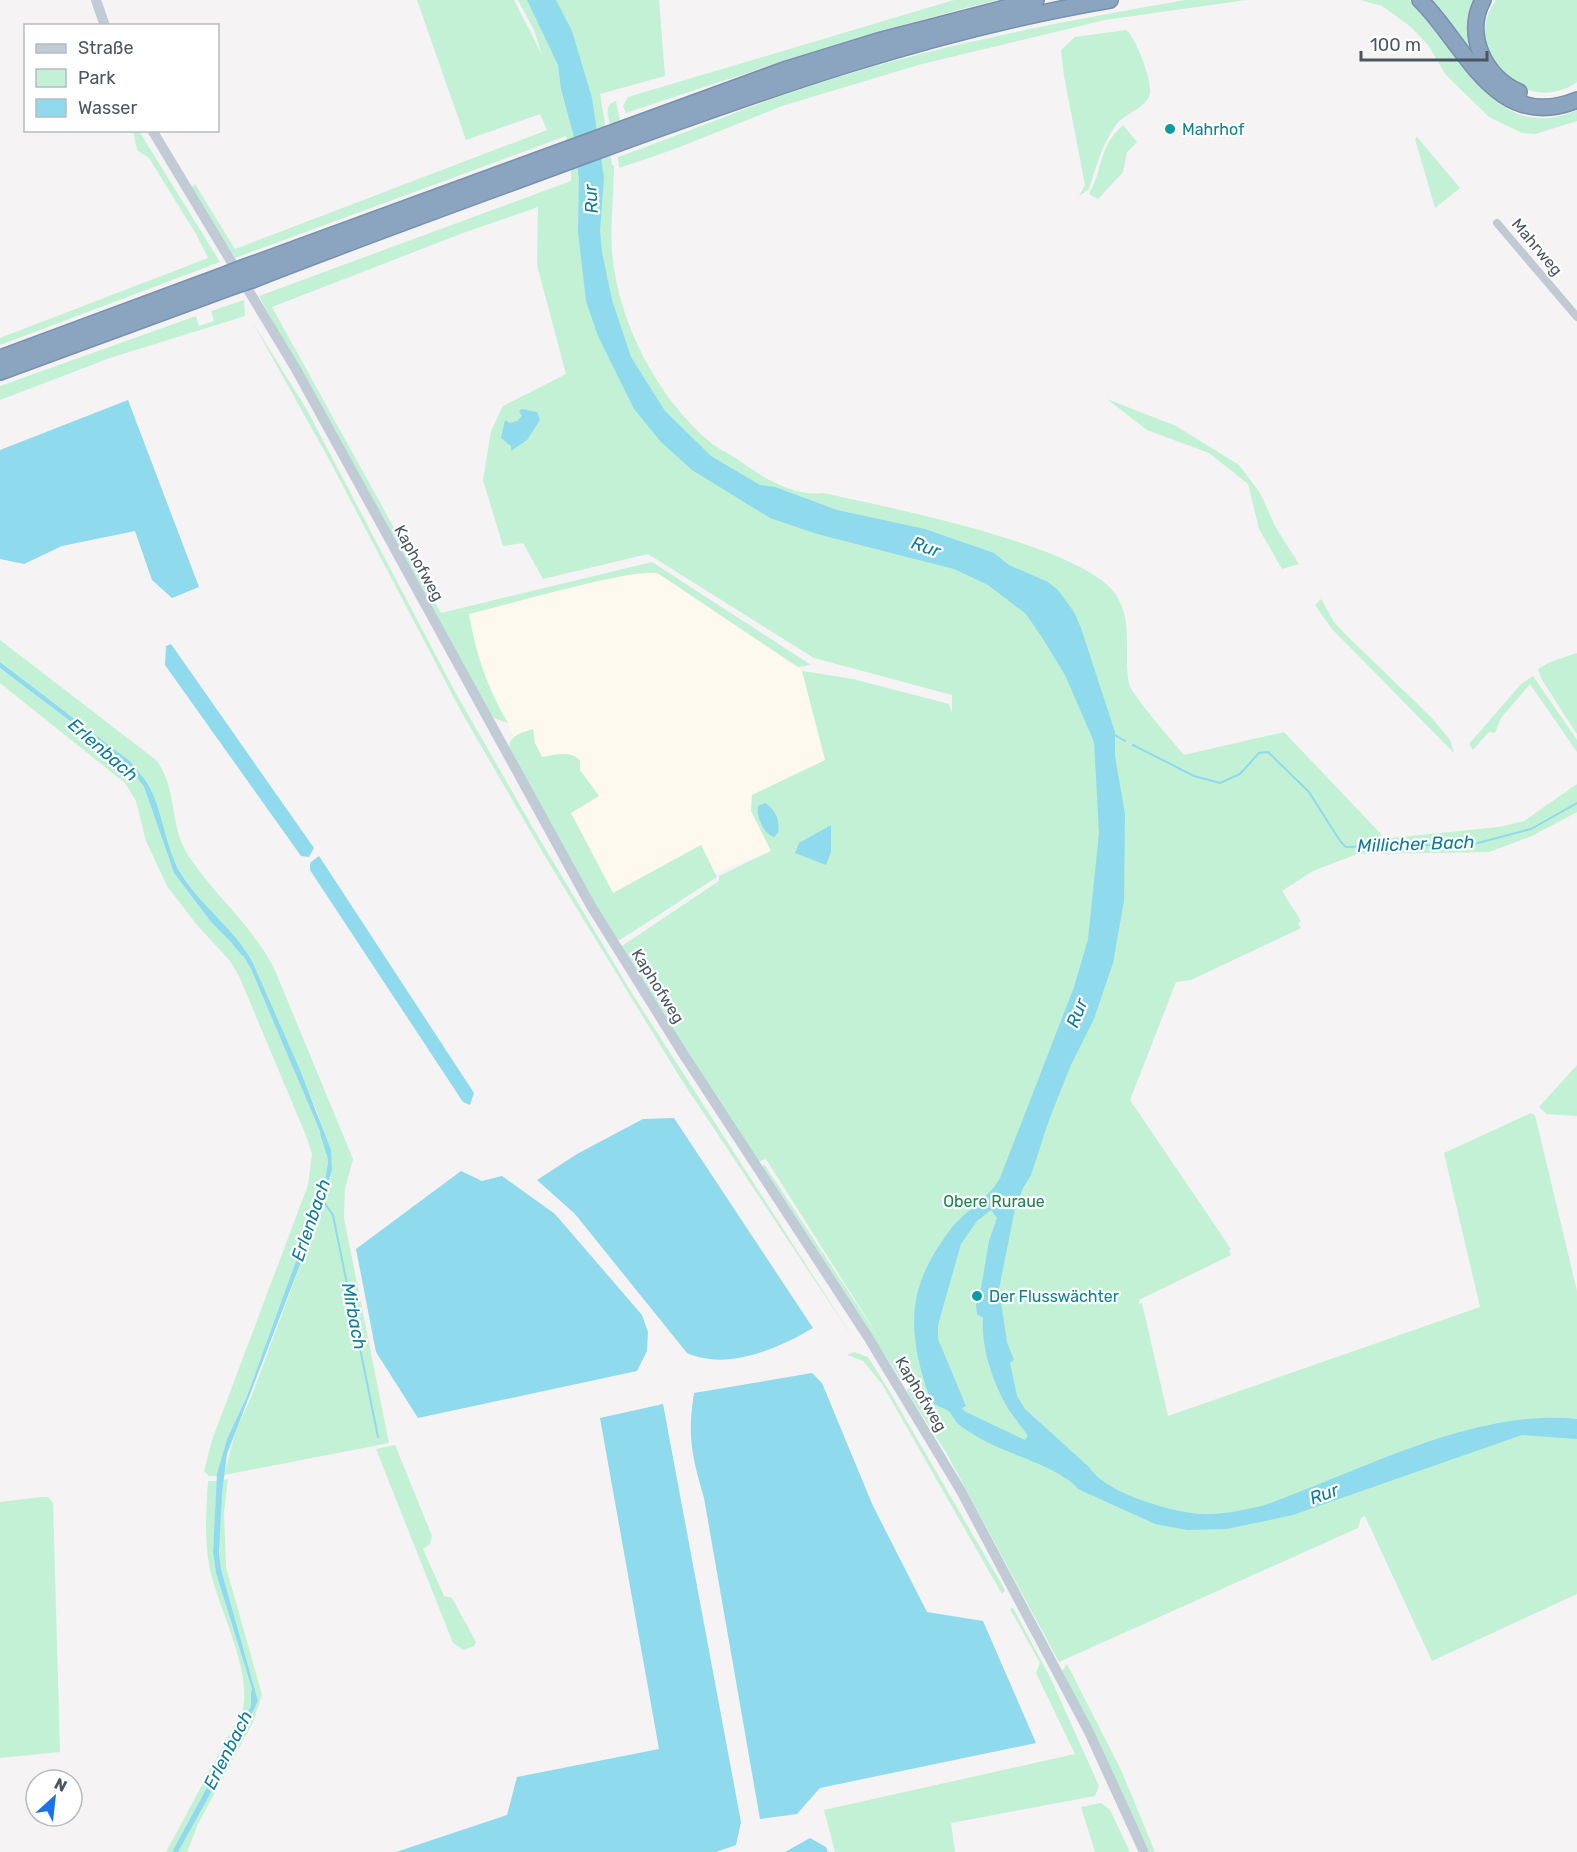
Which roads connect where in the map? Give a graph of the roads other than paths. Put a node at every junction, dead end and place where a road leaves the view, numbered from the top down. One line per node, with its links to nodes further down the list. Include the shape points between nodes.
1 (97, 0): 6 (main road)
2 (1036, 0): 9 (highway, via 878,40 787,69)
3 (1110, 0): 9 (highway, via 884,53)
4 (1420, 0): 8 (highway, via 1476,72 1503,95 1536,106 1557,106)
5 (1483, 0): 7 (highway, via 1476,27 1478,45 1488,67 1499,79 1517,91 1540,97)
6 (104, 24)
7 (1577, 88)
8 (1577, 100)
9 (649, 125): 12 (highway, bridge)
10 (153, 132): 16 (main road, Kaphofweg, via 297,372 591,906 868,1337 961,1491 1084,1722)
11 (1497, 223): 13 (street, Mahrweg)
12 (230, 280): 14 (highway); 15 (highway)
13 (1577, 317)
14 (0, 358)
15 (0, 372)
16 (1144, 1852)

